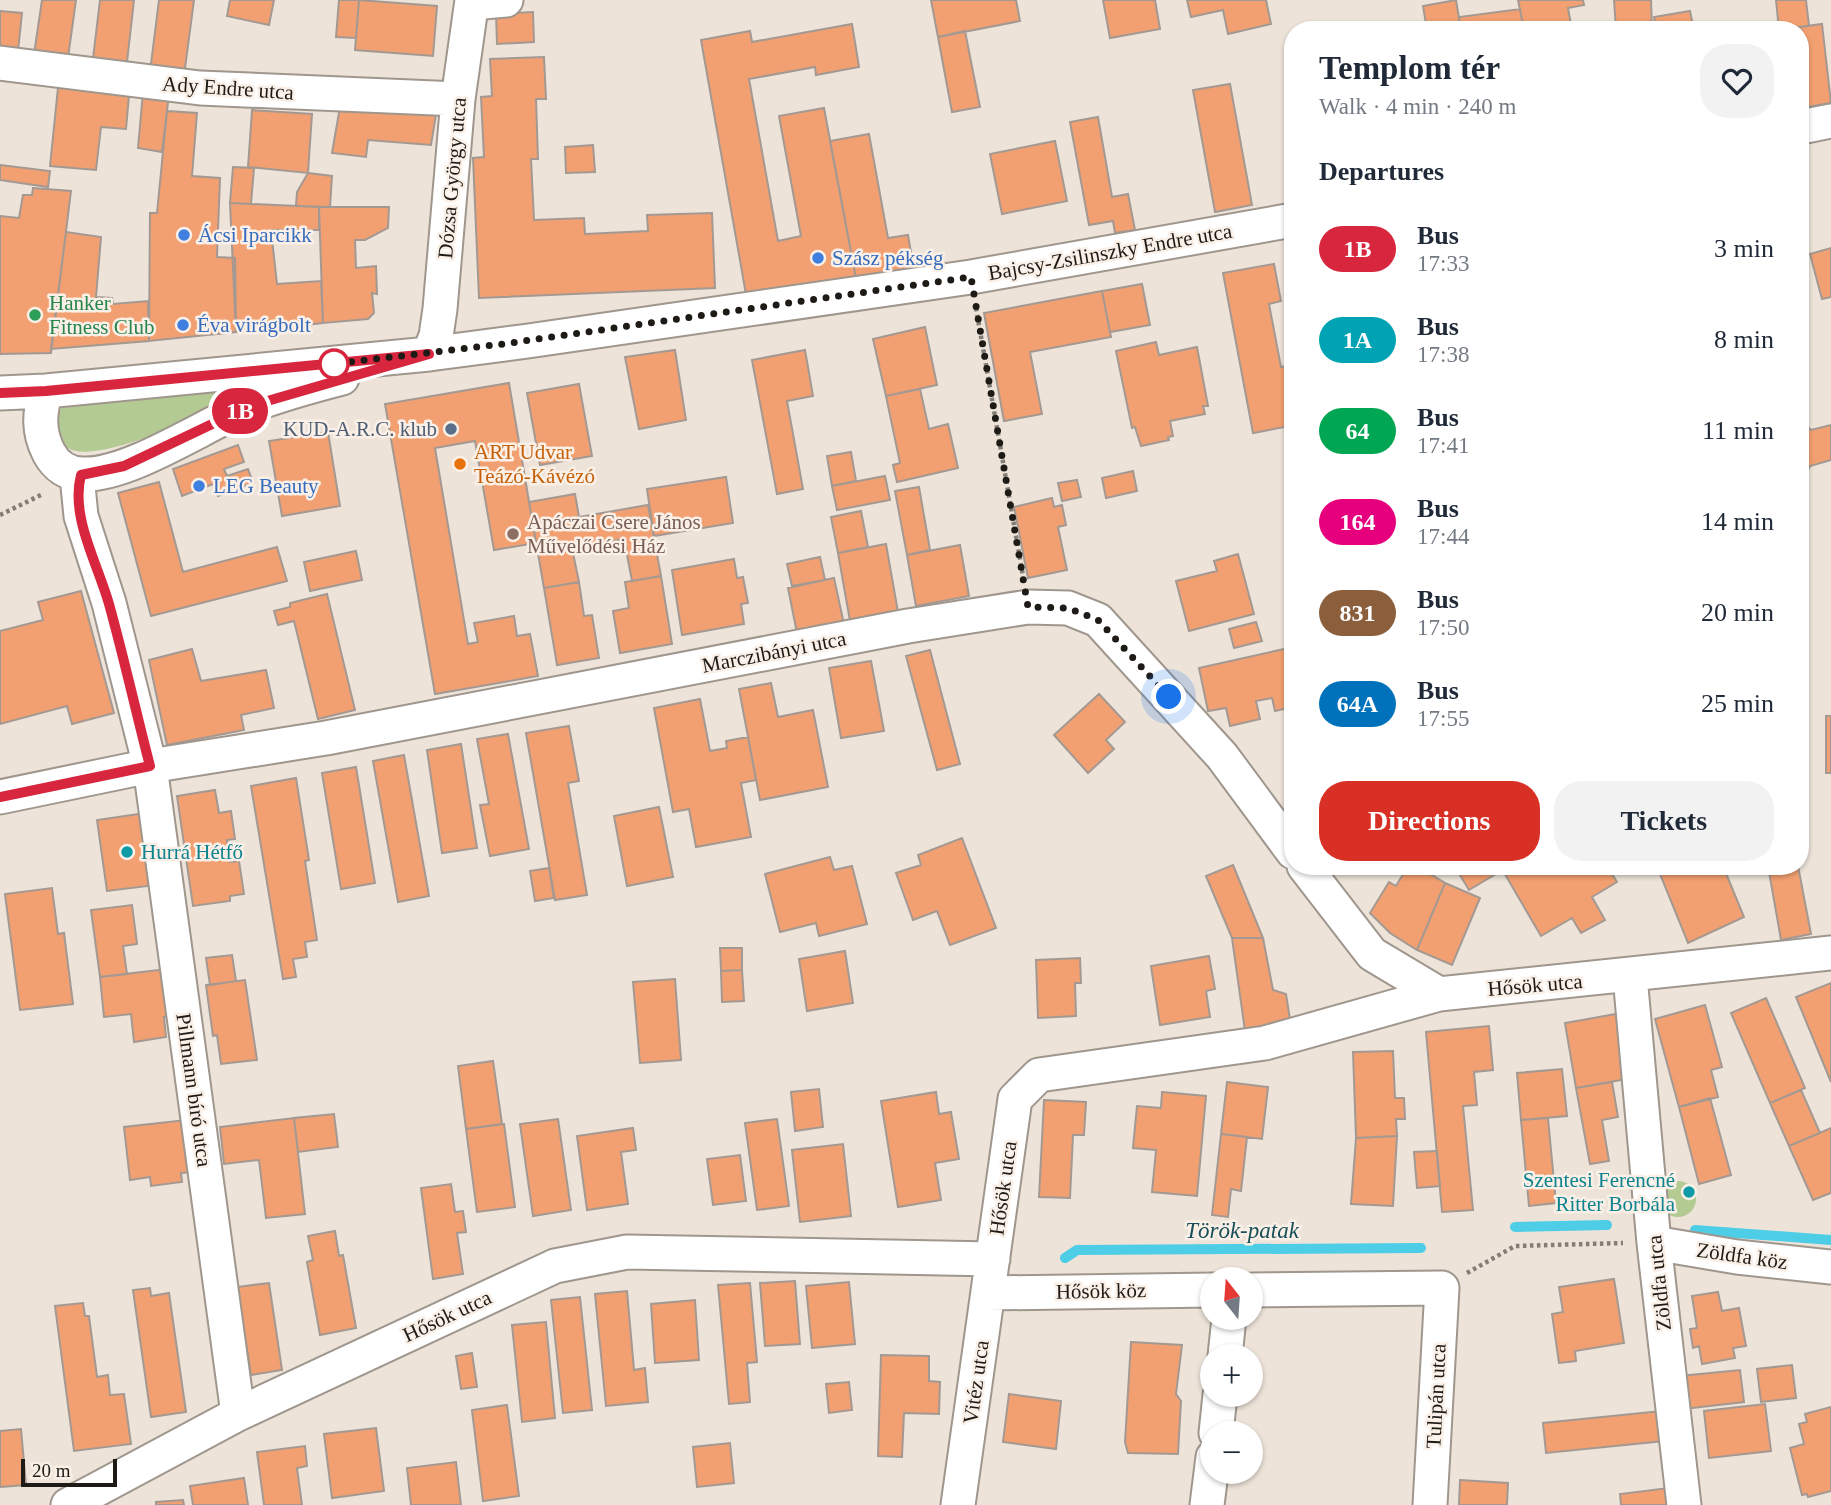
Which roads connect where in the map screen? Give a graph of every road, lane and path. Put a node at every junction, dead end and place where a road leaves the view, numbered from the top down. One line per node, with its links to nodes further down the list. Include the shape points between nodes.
1 (506, 0): 2 (street)
2 (472, 1): 4 (street, Dózsa György utca)
3 (0, 63): 4 (street, Ady Endre utca, via 200,89)
4 (458, 99): 9 (street, Dózsa György utca, via 440,309)
5 (1831, 121): 6 (street)
6 (1809, 125)
7 (1284, 222): 8 (street, Bajcsy-Zsilinszky Endre utca)
8 (971, 277): 9 (street, Bajcsy-Zsilinszky Endre utca); 13 (path)
9 (429, 354): 10 (street); 12 (street, via 250,406 124,466)
10 (46, 391): 11 (street); 12 (street, via 40,424 44,443 55,463)
11 (0, 393)
12 (81, 475): 14 (street, Pillmann bíró utca, via 80,516 109,603)
13 (1028, 607): 14 (street, Marczibányi utca, via 326,738); 16 (street, Marczibányi utca, via 1068,608 1098,620 1222,756)
14 (150, 766): 15 (street, Marczibányi utca); 28 (street, Pillmann bíró utca)
15 (0, 797)
16 (1284, 840)
17 (1311, 875): 20 (street, via 1373,954)
18 (1831, 953): 19 (street, Hősök utca)
19 (1630, 976): 20 (street, Hősök utca); 21 (street, Zöldfa utca)
20 (1439, 994): 22 (street, Hősök utca, via 1265,1043 1039,1075 1015,1099)
21 (1654, 1243): 23 (street, Zöldfa köz); 24 (path, via 1515,1246); 34 (street, Zöldfa utca)
22 (993, 1259): 27 (street, Vitéz utca); 28 (street, Hősök utca, via 627,1252 555,1266)
23 (1831, 1267)
24 (1443, 1288): 26 (street); 33 (street, Tulipán utca)
25 (1200, 1290): 27 (street, Hősök köz)
26 (1264, 1290)
27 (989, 1293): 31 (street, Vitéz utca)
28 (238, 1414): 30 (street, Hősök utca)
29 (1210, 1484): 32 (street)
30 (68, 1505)
31 (958, 1505)
32 (1207, 1505)
33 (1430, 1505)
34 (1684, 1505)

